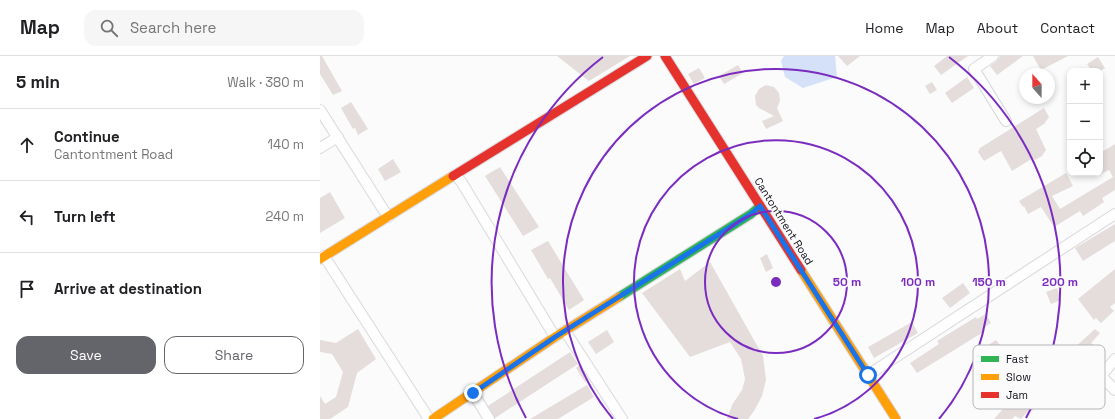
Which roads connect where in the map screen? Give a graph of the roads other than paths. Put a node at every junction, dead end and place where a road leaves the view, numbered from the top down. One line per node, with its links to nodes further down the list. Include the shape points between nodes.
1 (647, 56): 8 (street)
2 (664, 56): 9 (street, Cantontment Road)
3 (993, 56): 5 (street, via 974,70)
4 (320, 110): 6 (street)
5 (1006, 121)
6 (338, 136): 7 (street); 11 (street)
7 (320, 148)
8 (456, 175): 11 (street); 14 (street)
9 (760, 206): 13 (street); 17 (street, Cantontment Road)
10 (1115, 214): 17 (street)
11 (388, 217): 12 (street)
12 (322, 258): 21 (street)
13 (565, 331): 14 (street); 24 (street)
14 (555, 337): 20 (street)
15 (1115, 359): 16 (street)
16 (1105, 371)
17 (868, 375): 25 (street, Cantontment Road)
18 (1105, 380): 19 (street)
19 (1115, 390)
20 (473, 393): 22 (street); 23 (street)
21 (429, 419)
22 (432, 419)
23 (489, 419)
24 (622, 419)
25 (896, 419)

